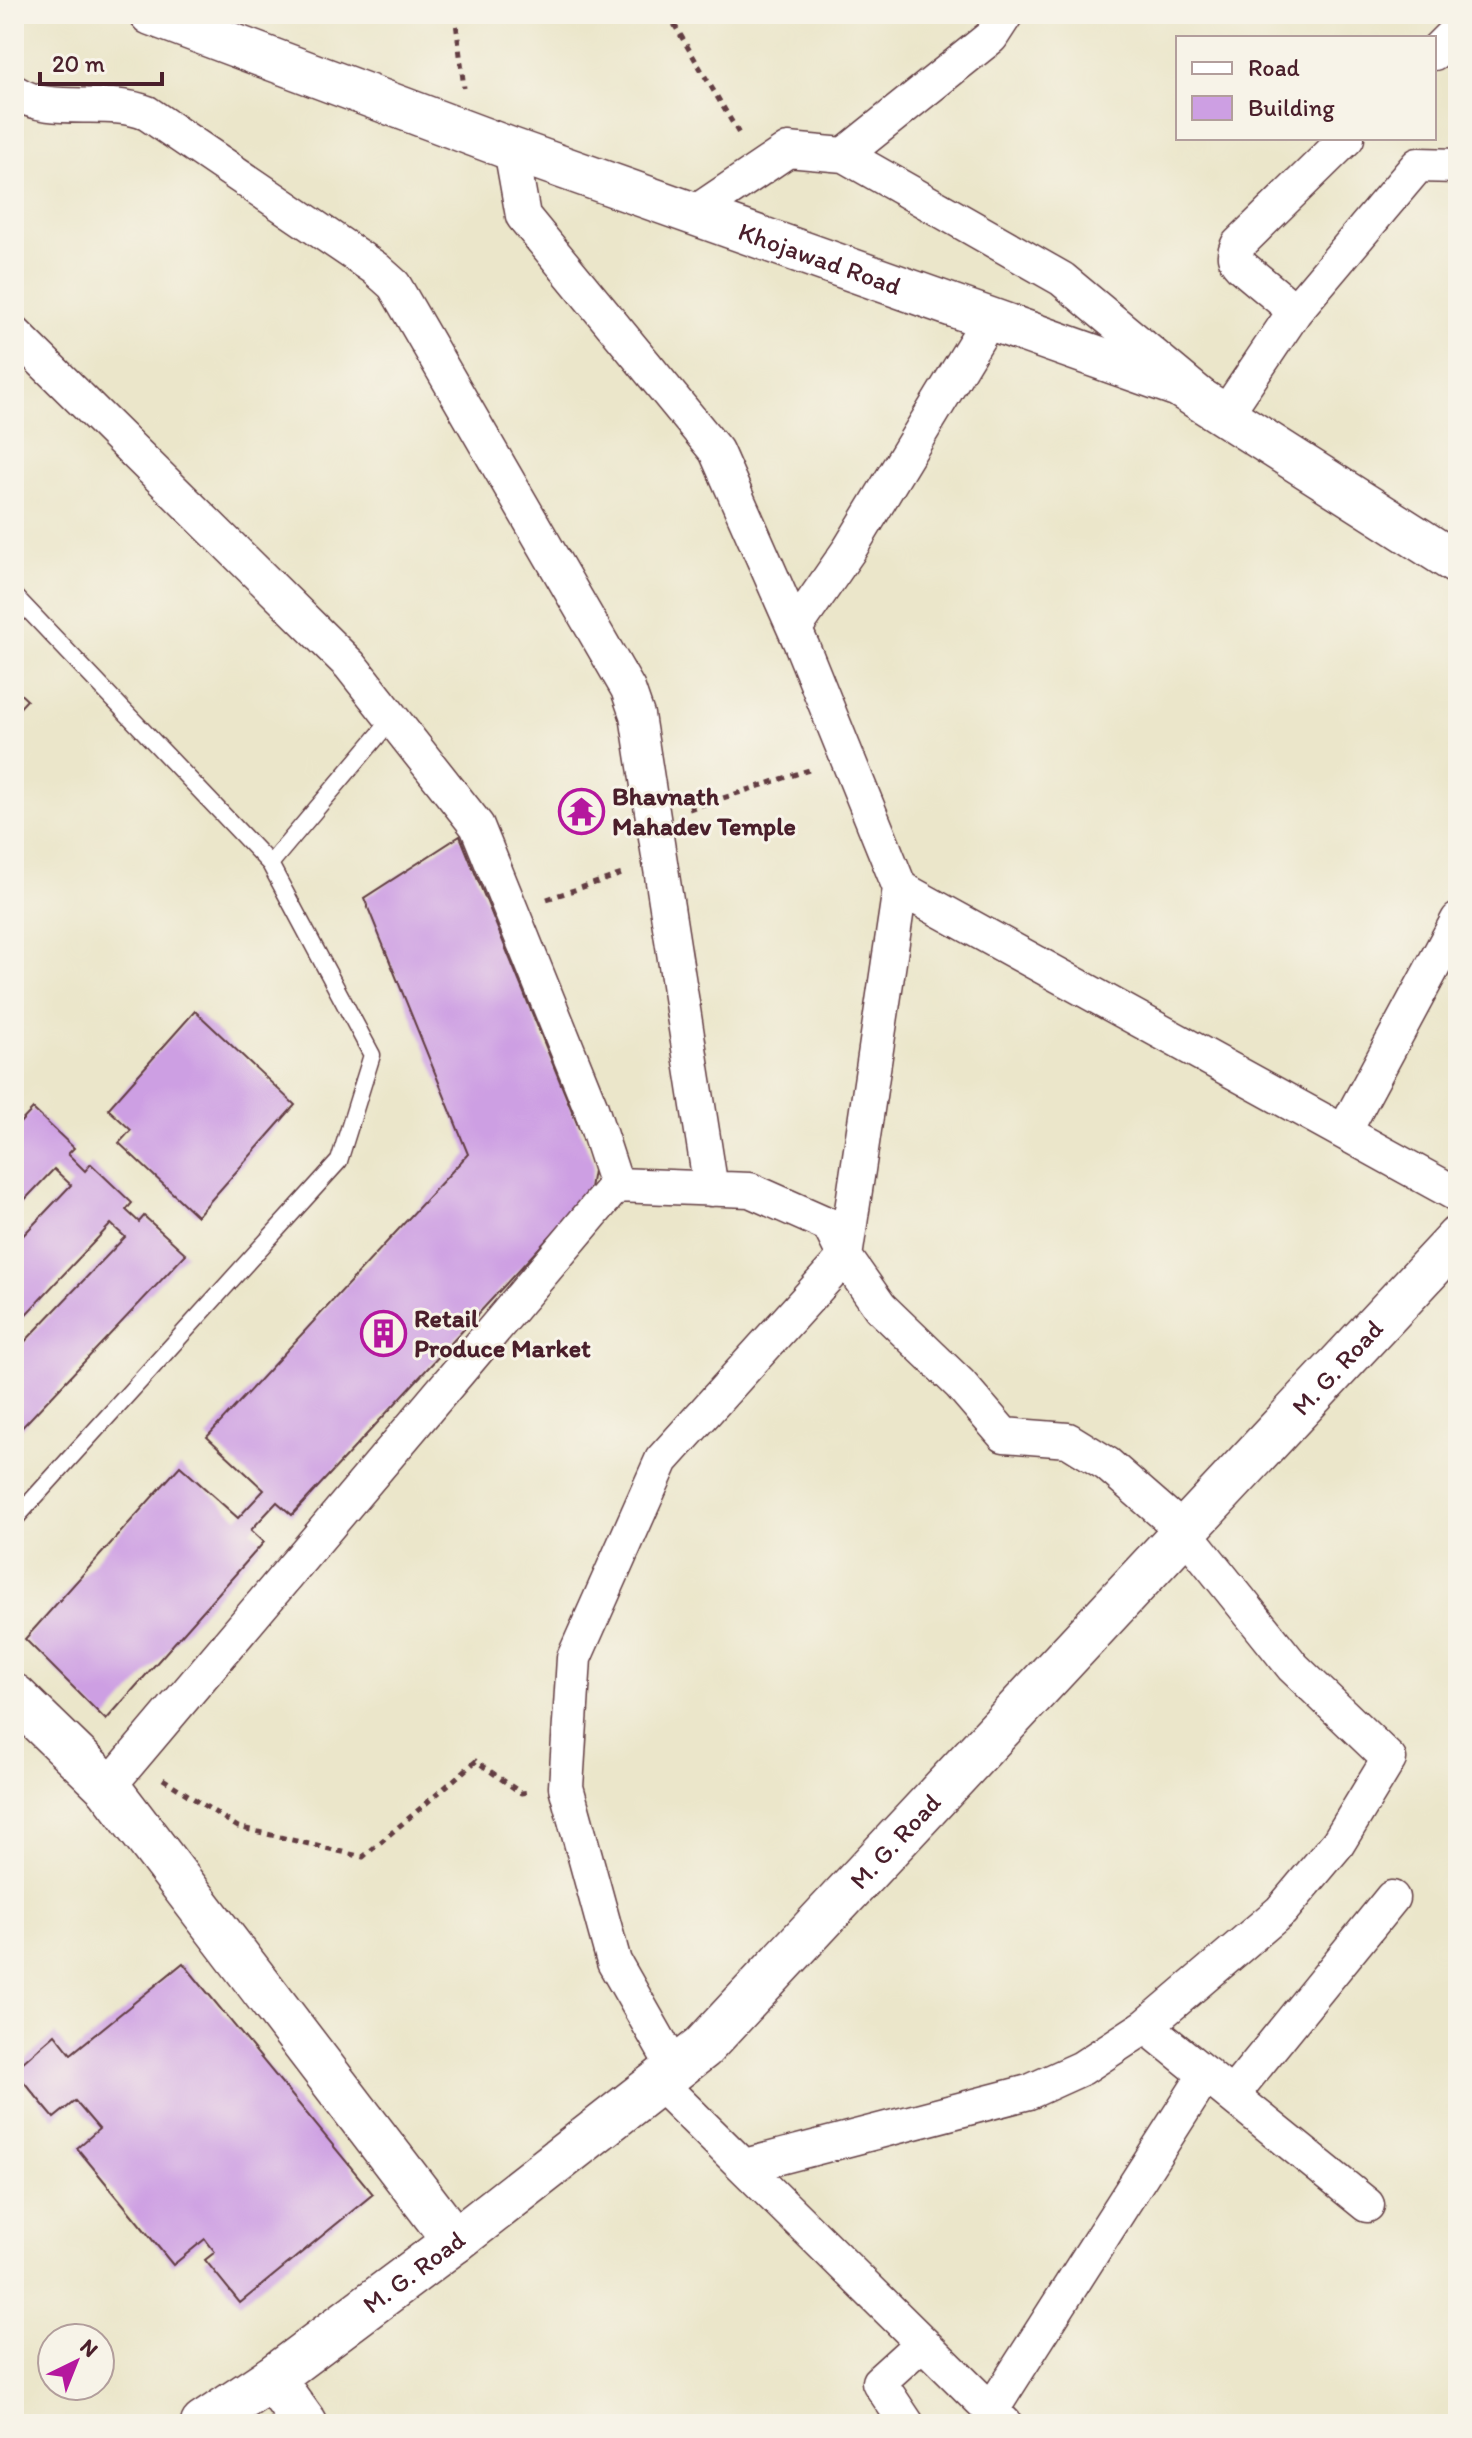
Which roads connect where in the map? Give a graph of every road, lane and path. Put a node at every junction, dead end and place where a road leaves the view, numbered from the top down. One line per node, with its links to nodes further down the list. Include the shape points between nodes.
1 (151, 14): 8 (street, Khojawad Road)
2 (455, 14): 8 (path)
3 (668, 14): 13 (path)
4 (1006, 14): 11 (street, via 991,37)
5 (1458, 29): 6 (street)
6 (1436, 51)
7 (14, 92): 24 (street, via 43,104 131,107 147,113 394,285 628,689)
8 (470, 134): 10 (street, Khojawad Road)
9 (1345, 140): 15 (street, via 1235,252 1241,266)
10 (511, 149): 14 (street, Khojawad Road); 21 (street, via 523,216 716,451)
11 (844, 155): 13 (street, via 788,150); 18 (street, via 1062,279)
12 (1458, 166): 15 (street, via 1418,165)
13 (759, 169): 14 (street)
14 (693, 214): 16 (street, Khojawad Road)
15 (1295, 311): 18 (street)
16 (990, 318): 18 (street, Khojawad Road, via 1179,386); 21 (street, via 849,550)
17 (14, 333): 22 (street, via 350,665)
18 (1225, 415): 19 (street, Khojawad Road)
19 (1458, 564)
20 (14, 595): 26 (lane)
21 (795, 628): 23 (street)
22 (392, 719): 26 (lane); 28 (street, via 477,826)
23 (848, 758): 24 (path); 27 (street)
24 (653, 820): 25 (street)
25 (660, 861): 28 (path); 32 (street)
26 (270, 864): 36 (lane, via 372,1055 339,1161)
27 (900, 888): 30 (street); 35 (street)
28 (511, 911): 31 (street, via 591,1108)
29 (1458, 920): 30 (street)
30 (1344, 1132): 33 (street)
31 (616, 1185): 32 (street); 39 (street)
32 (711, 1189): 35 (street, via 750,1190 829,1225)
33 (1458, 1195)
34 (1458, 1238): 37 (main road, M. G. Road)
35 (845, 1257): 37 (street, via 880,1307 1004,1435 1068,1440 1107,1464); 40 (street, via 662,1460 574,1658)
36 (14, 1520)
37 (1184, 1531): 42 (street, via 1293,1667 1389,1759 1338,1843 1281,1911); 44 (main road, M. G. Road, via 702,2048)
38 (14, 1696): 39 (main road)
39 (120, 1773): 40 (path, via 238,1827 363,1857 476,1761 521,1793); 48 (main road)
40 (566, 1787): 44 (street, via 614,1962)
41 (1392, 1898): 45 (street)
42 (1146, 2026): 43 (street); 46 (street, via 1082,2068 1029,2092)
43 (1206, 2074): 45 (street); 51 (street)
44 (666, 2076): 46 (street); 48 (main road, M. G. Road)
45 (1232, 2095): 47 (street)
46 (745, 2166): 49 (street)
47 (1367, 2205)
48 (455, 2241): 50 (main road, M. G. Road)
49 (922, 2343): 51 (street); 54 (street, via 879,2382)
50 (272, 2378): 52 (main road, M. G. Road); 53 (main road)
51 (998, 2418)
52 (203, 2424)
53 (305, 2424)
54 (907, 2424)

